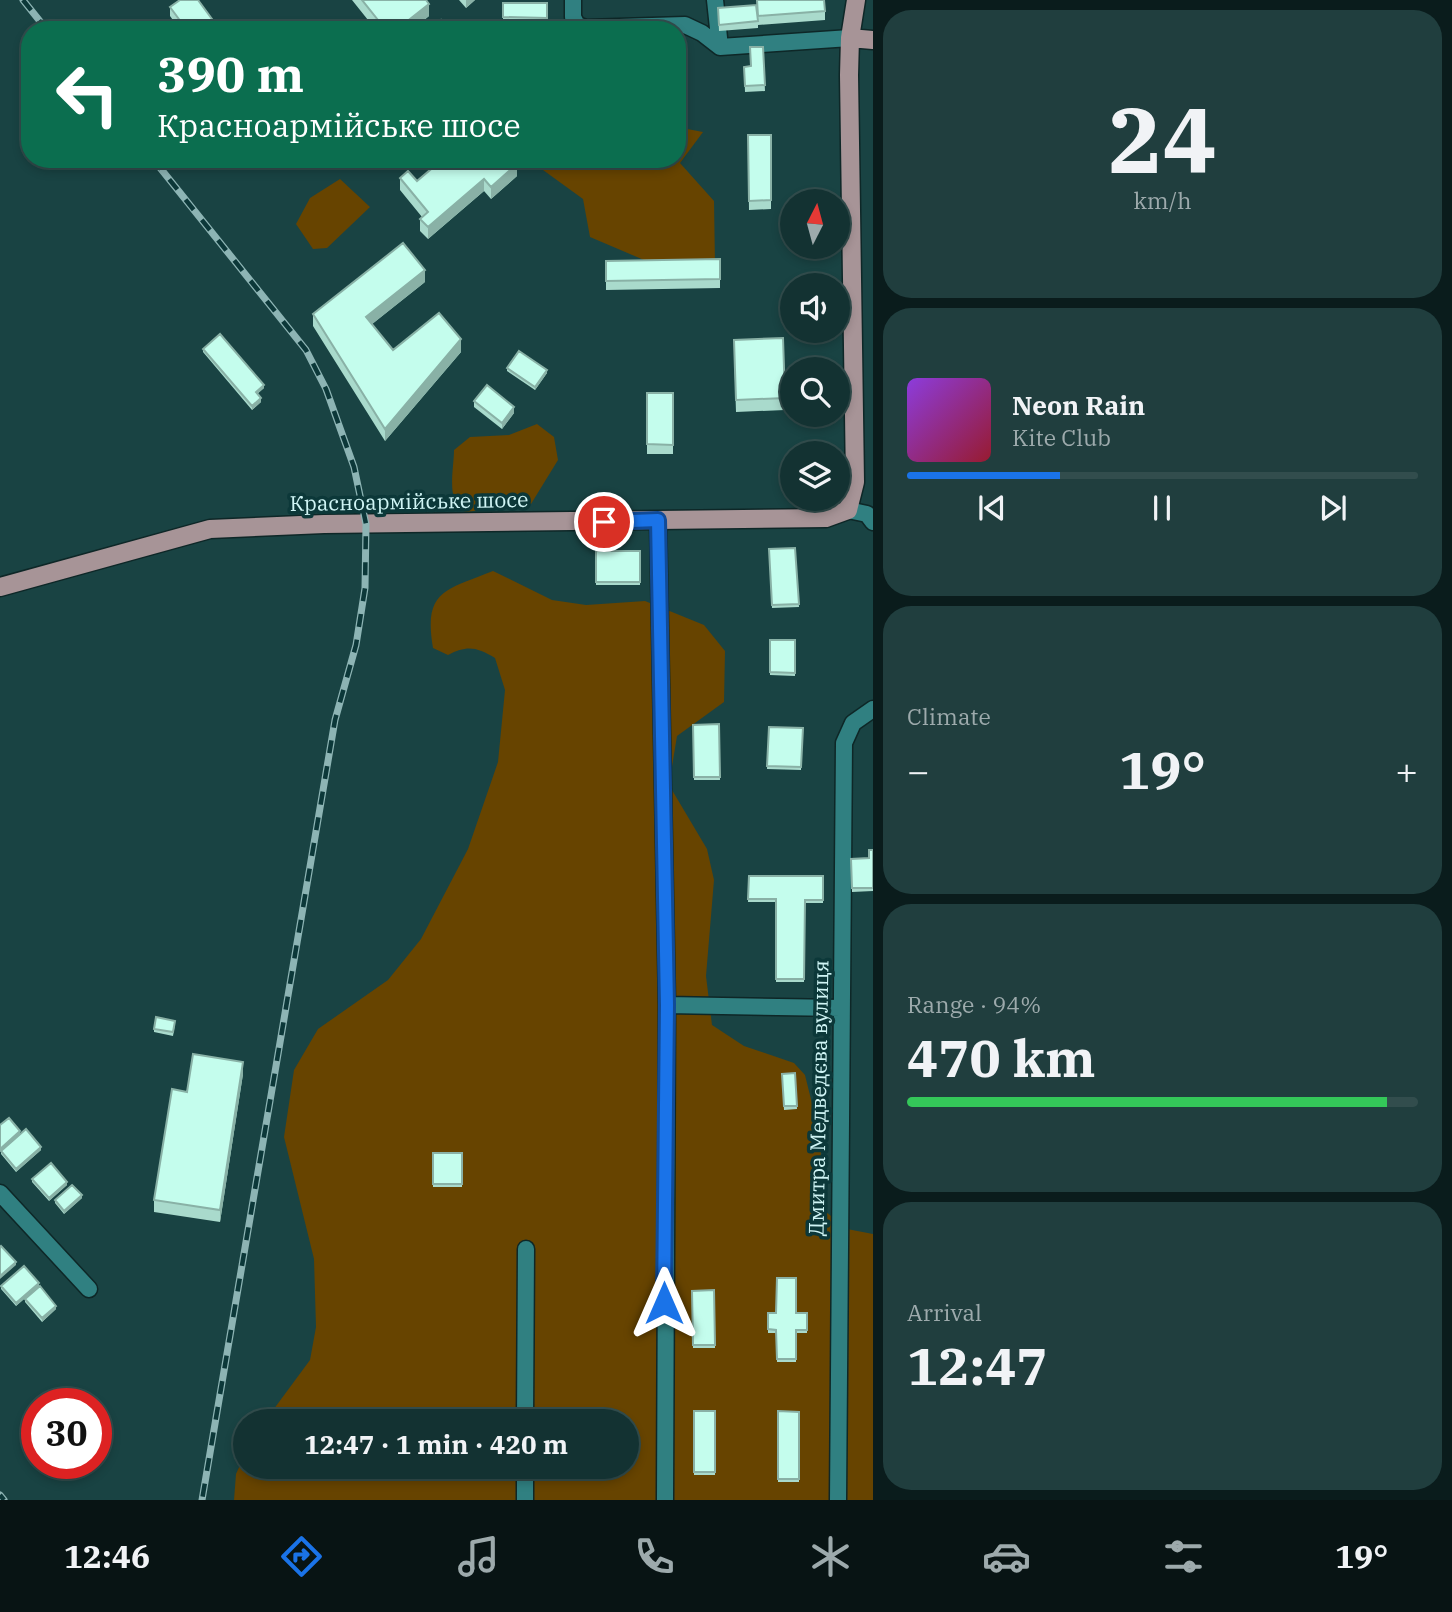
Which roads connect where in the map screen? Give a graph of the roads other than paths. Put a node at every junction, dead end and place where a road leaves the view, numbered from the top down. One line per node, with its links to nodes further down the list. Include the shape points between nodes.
1 (573, 0): 4 (street)
2 (715, 0): 8 (street)
3 (856, 0): 6 (main road)
4 (575, 21)
5 (686, 25): 8 (street)
6 (850, 38): 7 (main road); 8 (street); 9 (main road, via 855,482)
7 (873, 40)
8 (720, 47)
9 (850, 502)
10 (850, 510): 13 (street, via 867,514)
11 (845, 511): 12 (main road, Красноармійське шосе, via 826,518)
12 (658, 520): 14 (main road, Красноармійське шосе, via 210,529); 16 (street)
13 (873, 522)
14 (0, 587)
15 (873, 709): 17 (street, Дмитра Медведєва вулиця, via 853,723 844,743)
16 (667, 1005): 17 (street); 24 (street)
17 (840, 1008): 25 (street, Дмитра Медведєва вулиця)
18 (0, 1193): 20 (street)
19 (526, 1249): 21 (street)
20 (89, 1289)
21 (525, 1409)
22 (525, 1479): 23 (street)
23 (525, 1500)
24 (665, 1500)
25 (838, 1500)

